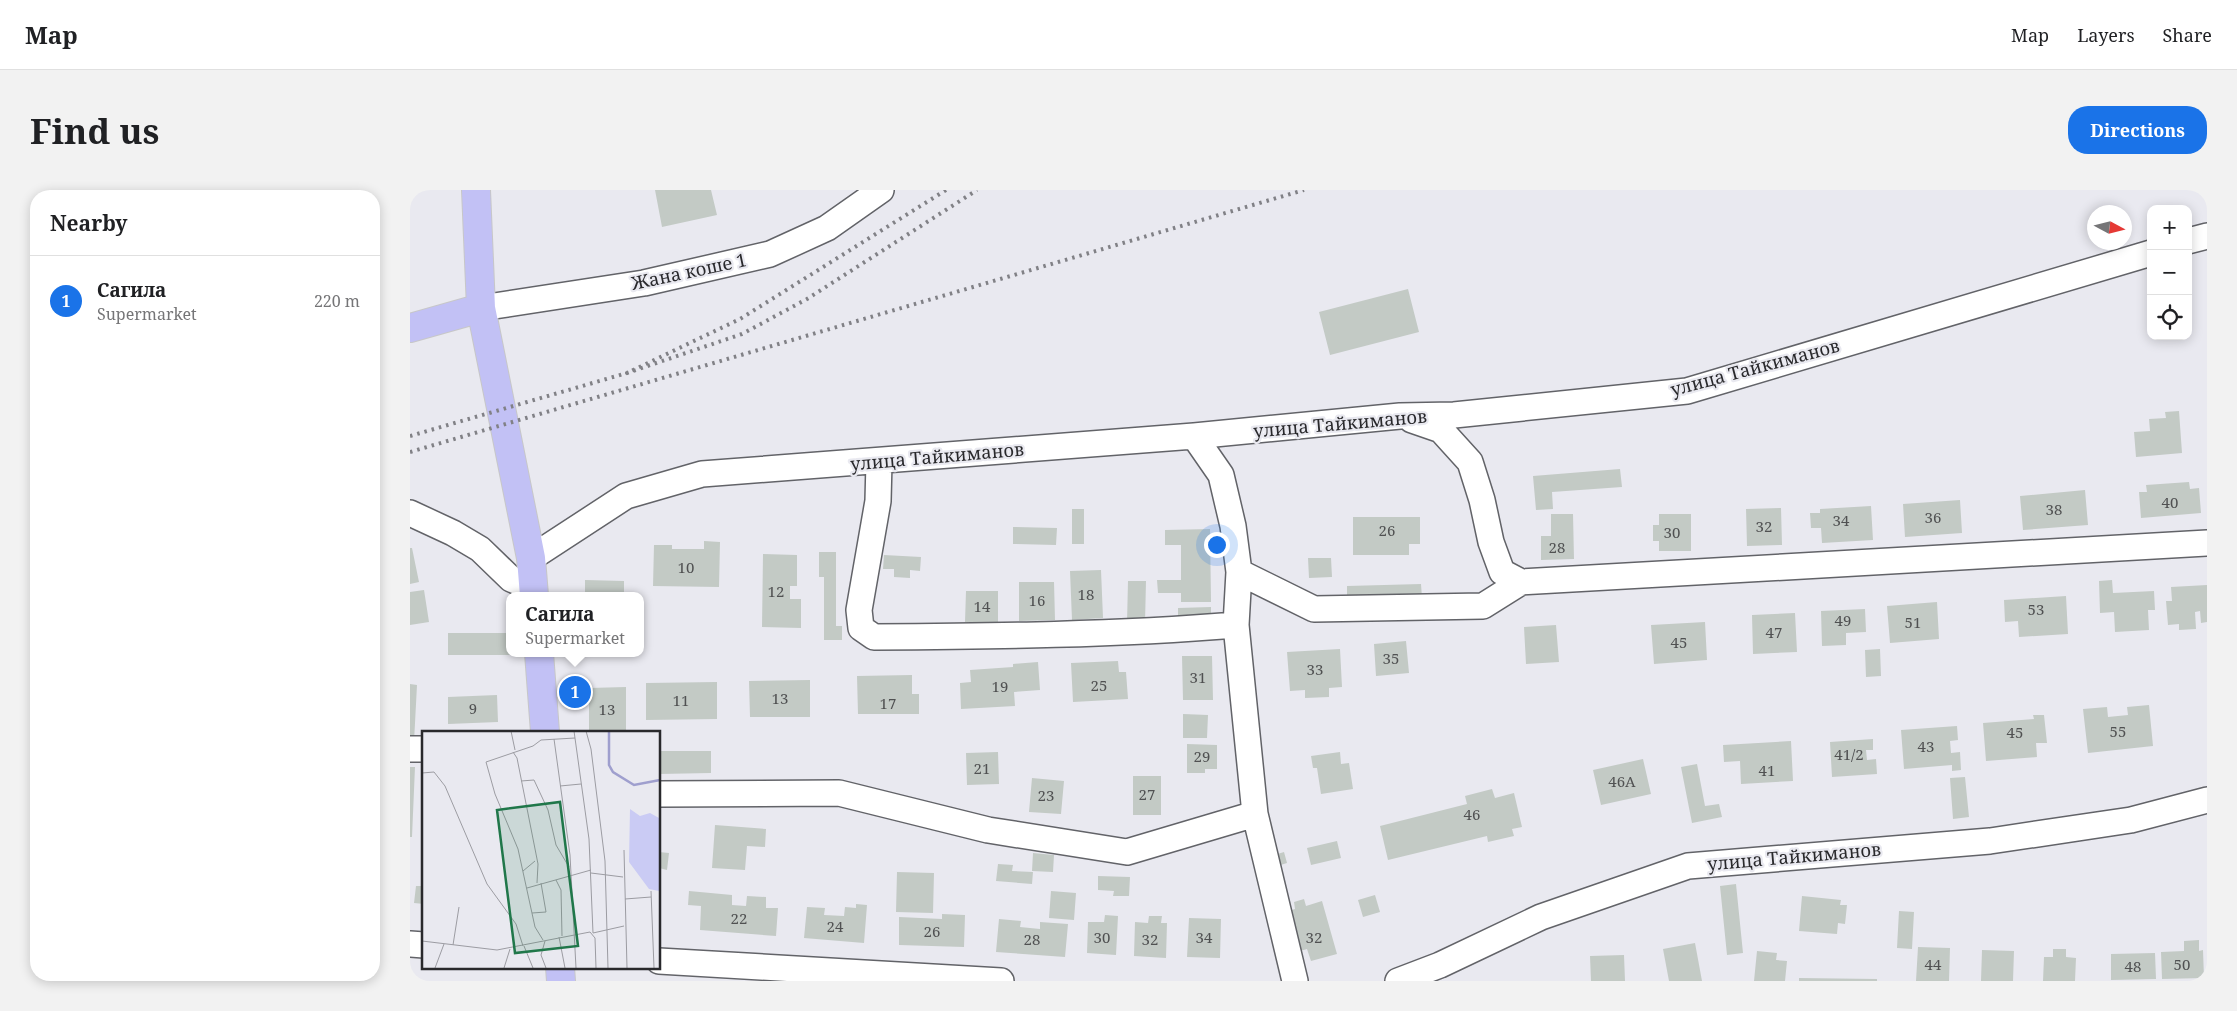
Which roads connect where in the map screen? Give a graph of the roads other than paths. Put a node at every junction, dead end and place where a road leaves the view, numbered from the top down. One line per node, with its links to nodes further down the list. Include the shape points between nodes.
1 (476, 190): 6 (main road)
2 (881, 190): 6 (street, Жана коше 1, via 827,228 770,254 644,282)
3 (2207, 236): 4 (street)
4 (2192, 240)
5 (2147, 254): 8 (street, улица Тайкиманов, via 1687,391 1454,415)
6 (481, 308): 7 (main road); 13 (main road)
7 (410, 328)
8 (1400, 416): 9 (street, улица Тайкиманов); 15 (street, via 1441,430 1470,462 1502,572)
9 (1194, 436): 10 (street, улица Тайкиманов); 14 (street, via 1221,476 1233,526)
10 (879, 462): 13 (street, улица Тайкиманов, via 702,474 626,496); 18 (street, via 878,500 859,610 861,628 874,636 1037,636)
11 (410, 513): 16 (street, via 480,549 511,579)
12 (2207, 543): 15 (street)
13 (532, 558): 17 (main road)
14 (1239, 572): 15 (street, via 1314,609 1483,606); 18 (street)
15 (1521, 582)
16 (532, 592)
17 (534, 592)
18 (1236, 625): 23 (street)
19 (539, 657): 20 (main road)
20 (545, 731)
21 (660, 794): 23 (street, via 839,793 988,830 1127,852)
22 (2207, 800): 29 (street, улица Тайкиманов, via 2131,820 1990,841 1688,866 1541,917 1440,965)
23 (1255, 814): 28 (street)
24 (660, 961): 27 (street)
25 (560, 968): 26 (main road)
26 (561, 981)
27 (1001, 981)
28 (1295, 981)
29 (1398, 981)

